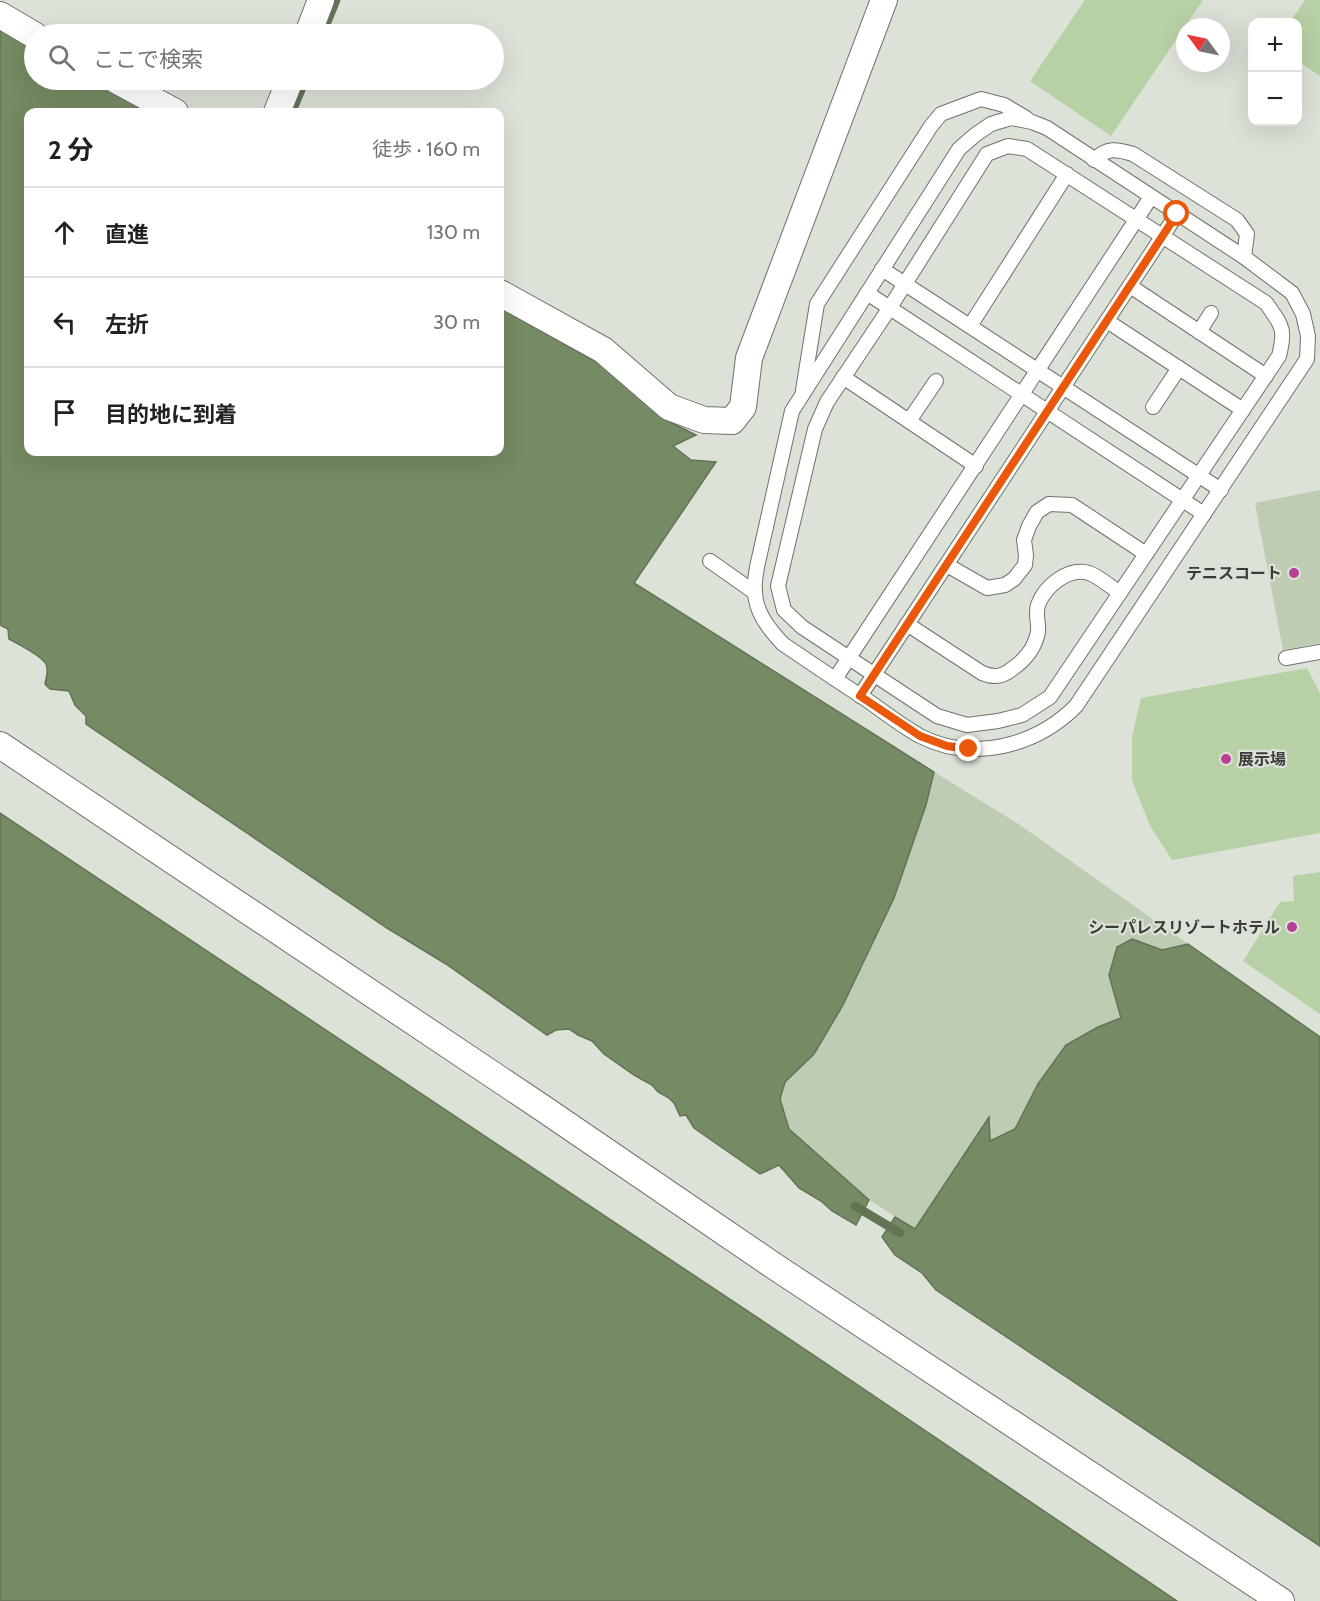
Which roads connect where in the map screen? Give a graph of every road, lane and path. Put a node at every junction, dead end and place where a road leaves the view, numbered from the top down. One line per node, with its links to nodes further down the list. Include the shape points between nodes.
1 (321, 0): 4 (street)
2 (885, 0): 22 (street, via 749,358 743,406 732,421 704,420 669,407 603,350)
3 (0, 15): 5 (street)
4 (312, 24)
5 (24, 29)
6 (134, 90): 8 (street)
7 (286, 90): 9 (street)
8 (168, 108)
9 (279, 108)
10 (1032, 122): 11 (lane); 18 (lane, via 1011,118 991,124 959,148); 34 (lane, via 1004,105 981,99 941,114 817,304)
11 (1094, 160): 13 (lane); 17 (lane, via 1103,152 1117,149 1133,154 1237,220 1247,234)
12 (1067, 174): 15 (lane); 19 (lane, via 1027,149 1008,146 987,154); 26 (lane)
13 (1151, 197): 14 (lane); 15 (lane)
14 (1177, 214): 16 (lane); 17 (lane)
15 (1137, 219): 16 (lane); 29 (lane)
16 (1162, 236): 20 (lane); 30 (lane, via 1266,303 1282,326 1279,356)
17 (1244, 257): 42 (lane, via 1292,293 1303,314 1308,336 1307,359)
18 (882, 269): 19 (lane); 21 (lane)
19 (905, 284): 23 (lane); 26 (lane)
20 (1130, 286): 25 (lane); 27 (lane)
21 (867, 293): 23 (lane); 34 (lane)
22 (504, 295)
23 (889, 309): 31 (lane); 35 (lane)
24 (1211, 313): 27 (lane)
25 (1107, 321): 28 (lane); 33 (lane)
26 (970, 326): 29 (lane)
27 (1199, 332): 30 (lane)
28 (1179, 368): 36 (lane); 37 (lane)
29 (1038, 370): 33 (lane); 35 (lane)
30 (1266, 375): 37 (lane)
31 (843, 377): 39 (lane); 52 (lane, via 815,429 778,586 784,610)
32 (936, 381): 39 (lane)
33 (1064, 387): 38 (lane); 41 (lane)
34 (802, 395): 48 (lane, via 792,411)
35 (1022, 396): 38 (lane); 40 (lane)
36 (1153, 407)
37 (1243, 410): 41 (lane)
38 (1047, 412): 43 (lane); 47 (lane)
39 (909, 421): 40 (lane)
40 (976, 466): 52 (lane)
41 (1199, 476): 42 (lane); 43 (lane)
42 (1221, 490): 44 (lane)
43 (1182, 500): 44 (lane); 45 (lane)
44 (1204, 514): 56 (lane, via 1076,706 1042,733 1001,747 947,746 920,736)
45 (1146, 554): 47 (lane, via 1072,505 1049,504 1037,512 1029,526 1024,540 1024,565 1005,585 987,588); 49 (lane)
46 (710, 561): 48 (lane)
47 (947, 565): 50 (lane)
48 (754, 592): 55 (lane, via 765,624 783,644)
49 (1120, 593): 50 (lane, via 1088,573 1058,578 1038,605 1038,631 1029,655 1004,675 991,677); 54 (lane, via 1050,697 1022,715 967,725 937,716)
50 (907, 624): 54 (lane)
51 (1320, 652): 53 (lane)
52 (848, 658): 54 (lane); 55 (lane)
53 (1286, 658)
54 (874, 675): 56 (lane)
55 (835, 679): 56 (lane)
56 (860, 696)
57 (0, 745): 58 (street, via 774,1266)
58 (1281, 1601)

